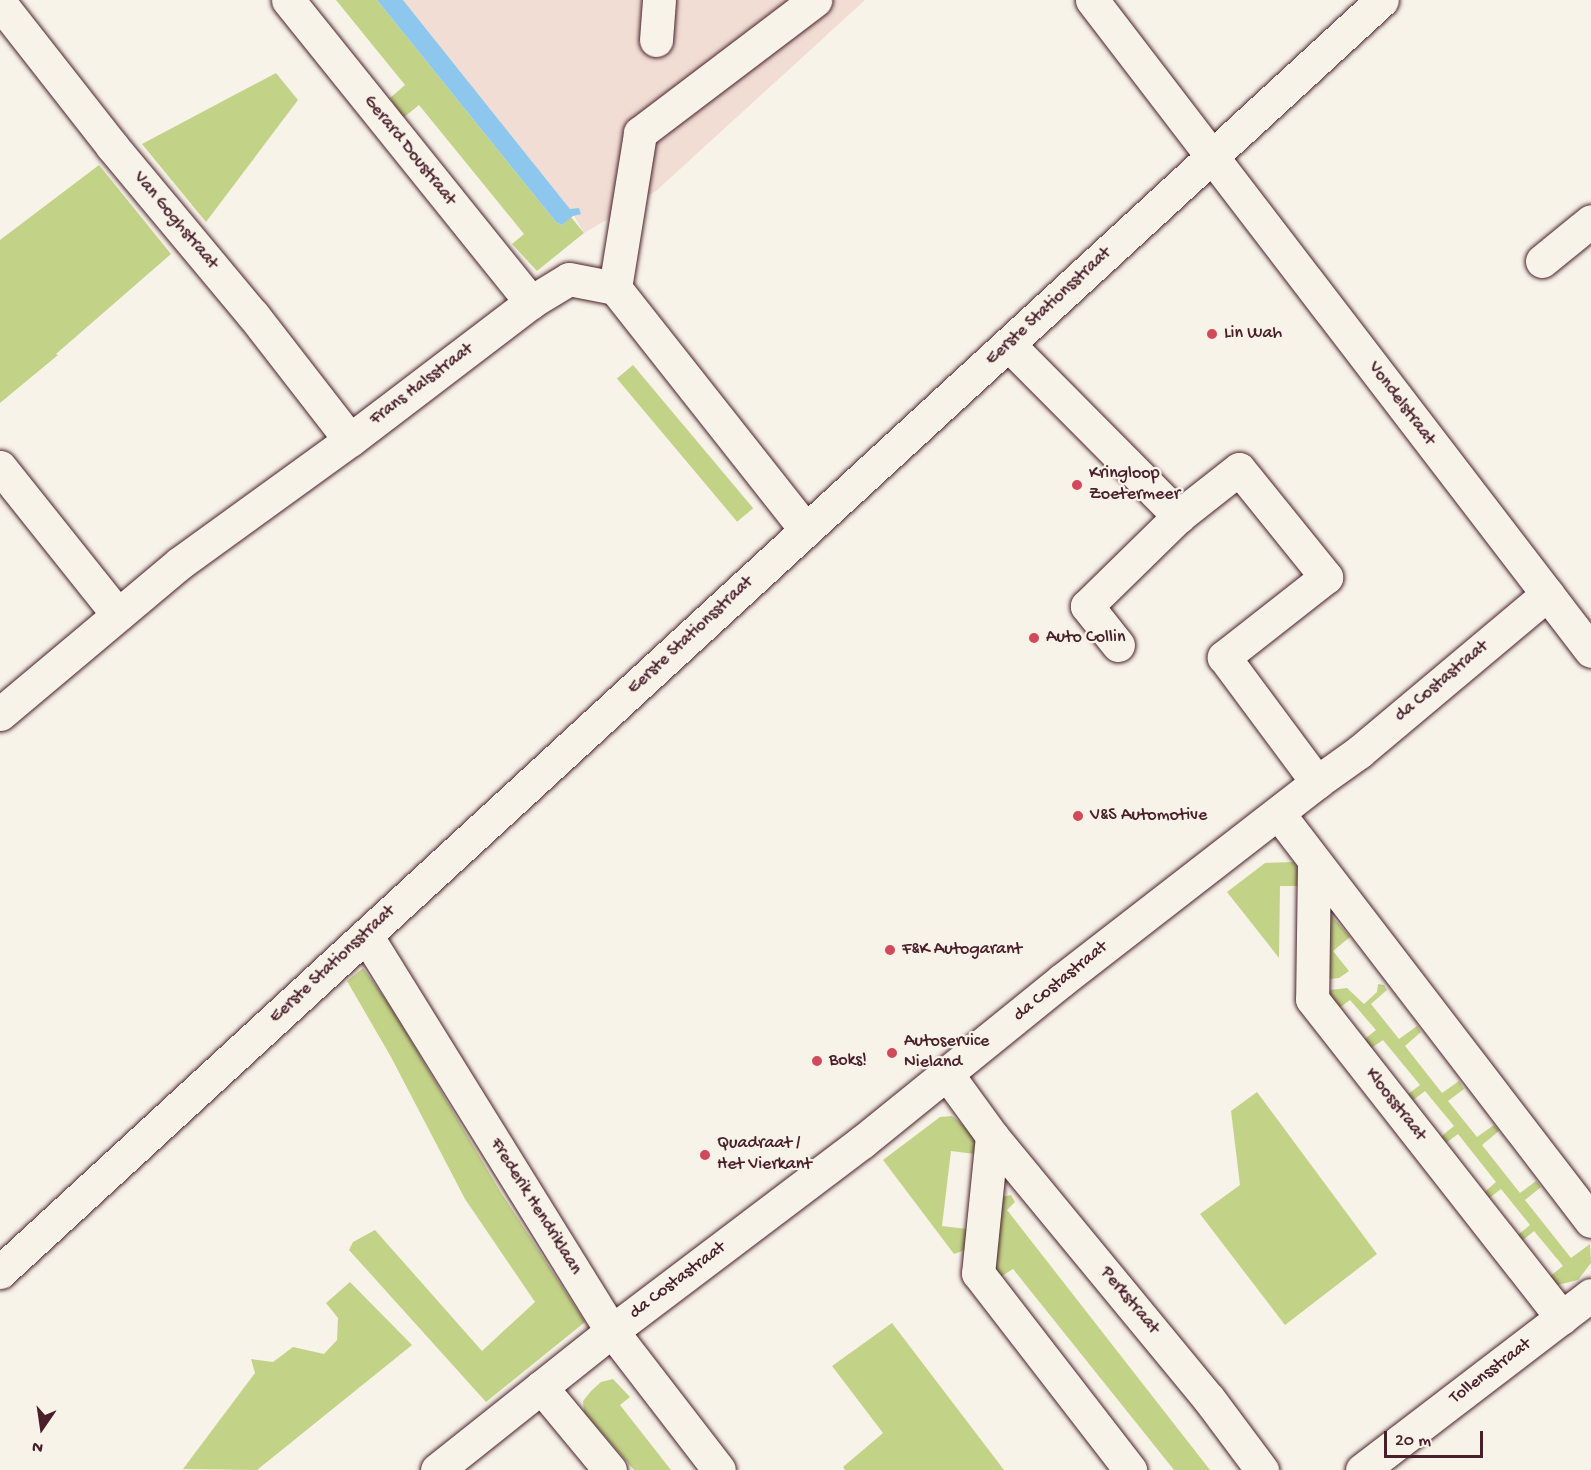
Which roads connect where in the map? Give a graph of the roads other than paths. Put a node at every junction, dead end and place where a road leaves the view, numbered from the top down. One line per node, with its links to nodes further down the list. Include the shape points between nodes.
1 (288, 0): 12 (street, Gerard Doustraat)
2 (659, 0): 7 (street)
3 (815, 0): 11 (street, via 640,133)
4 (1092, 0): 8 (street, Vondelstraat)
5 (1382, 0): 8 (street, Eerste Stationsstraat)
6 (0, 3): 14 (street, Van Goghstraat)
7 (656, 40)
8 (1212, 156): 13 (street, Eerste Stationsstraat); 18 (street, Vondelstraat)
9 (1591, 221): 10 (street)
10 (1542, 261)
11 (615, 288): 12 (street, Frans Halsstraat, via 569,279); 17 (street)
12 (531, 302): 14 (street, Frans Halsstraat)
13 (1008, 344): 16 (street); 17 (street, Eerste Stationsstraat)
14 (350, 440): 19 (street, Frans Halsstraat, via 233,523)
15 (0, 467): 19 (street)
16 (1179, 516): 21 (street, via 1087,606); 23 (street, via 1239,469 1326,577 1224,657)
17 (806, 530): 26 (street, Eerste Stationsstraat)
18 (1547, 594): 20 (street, Vondelstraat); 23 (street, da Costastraat, via 1359,752)
19 (118, 615): 22 (street, Frans Halsstraat)
20 (1585, 632)
21 (1118, 645)
22 (0, 714)
23 (1317, 782): 24 (street, da Costastraat)
24 (1278, 813): 25 (street); 27 (street, da Costastraat)
25 (1314, 864): 29 (street); 32 (street, Kloosstraat, via 1312,999)
26 (366, 935): 30 (street, Eerste Stationsstraat); 33 (street, Frederik Hendriklaan)
27 (947, 1074): 28 (street, Perkstraat); 33 (street, da Costastraat)
28 (992, 1136): 38 (street, via 978,1273); 39 (street, Perkstraat, via 1209,1399)
29 (1591, 1221)
30 (0, 1272)
31 (1591, 1295): 32 (street, Tollensstraat)
32 (1562, 1318): 40 (street, Tollensstraat)
33 (612, 1331): 34 (street, da Costastraat); 37 (street, Frederik Hendriklaan)
34 (541, 1387): 35 (street, da Costastraat); 36 (street)
35 (437, 1470)
36 (610, 1470)
37 (719, 1470)
38 (1130, 1470)
39 (1262, 1470)
40 (1362, 1470)

